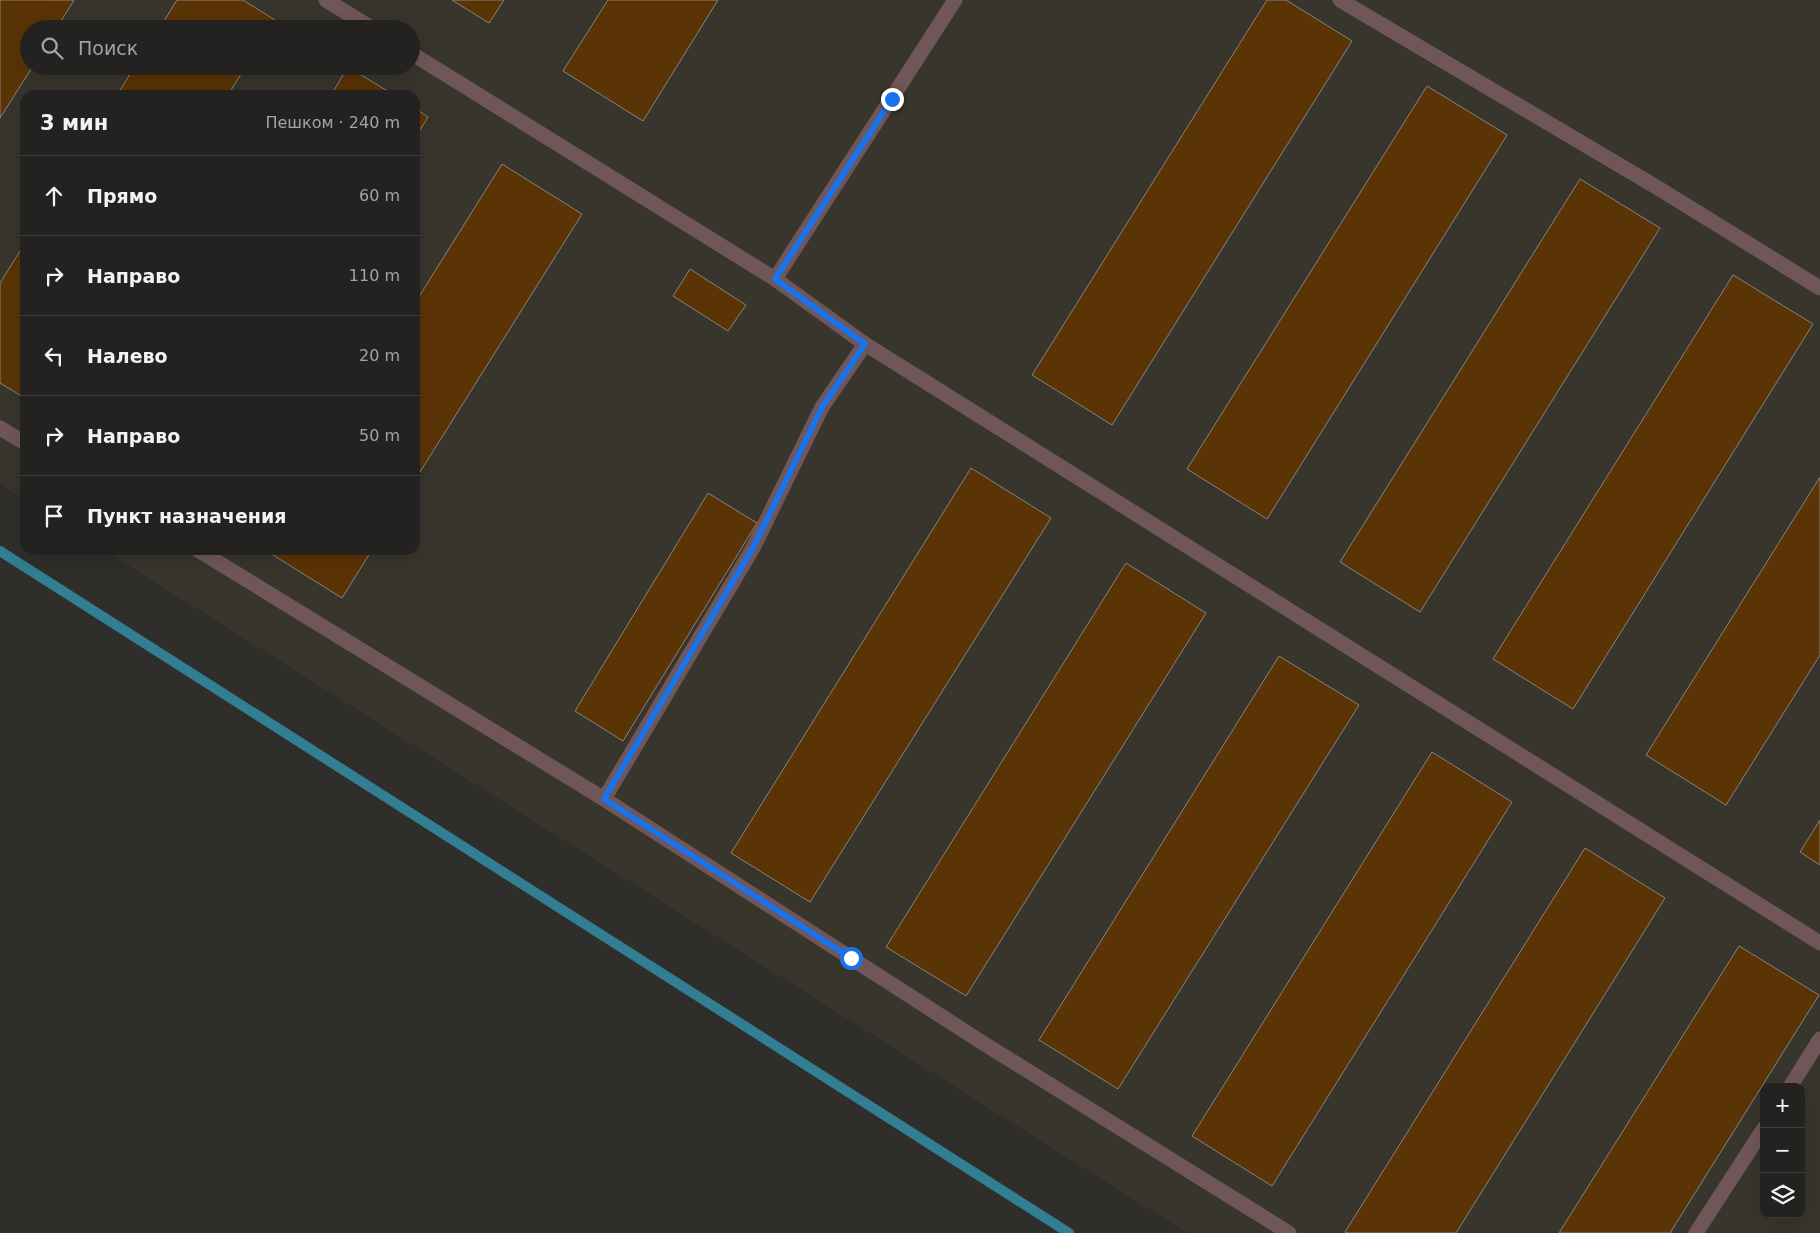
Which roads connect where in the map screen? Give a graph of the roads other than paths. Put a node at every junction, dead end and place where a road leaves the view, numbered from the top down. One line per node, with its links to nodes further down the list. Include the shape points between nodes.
1 (326, 0): 4 (lane)
2 (955, 0): 6 (lane)
3 (1340, 0): 7 (lane)
4 (358, 20)
5 (420, 59): 6 (lane)
6 (775, 279): 8 (lane)
7 (1820, 288)
8 (865, 344): 12 (lane, via 822,407 753,548); 13 (lane)
9 (0, 428): 10 (lane)
10 (20, 440)
11 (206, 555): 12 (lane)
12 (604, 799): 17 (lane, via 983,1043)
13 (1820, 943)
14 (1820, 1039): 15 (lane)
15 (1792, 1083)
16 (1760, 1134): 18 (lane)
17 (1289, 1233)
18 (1696, 1233)

